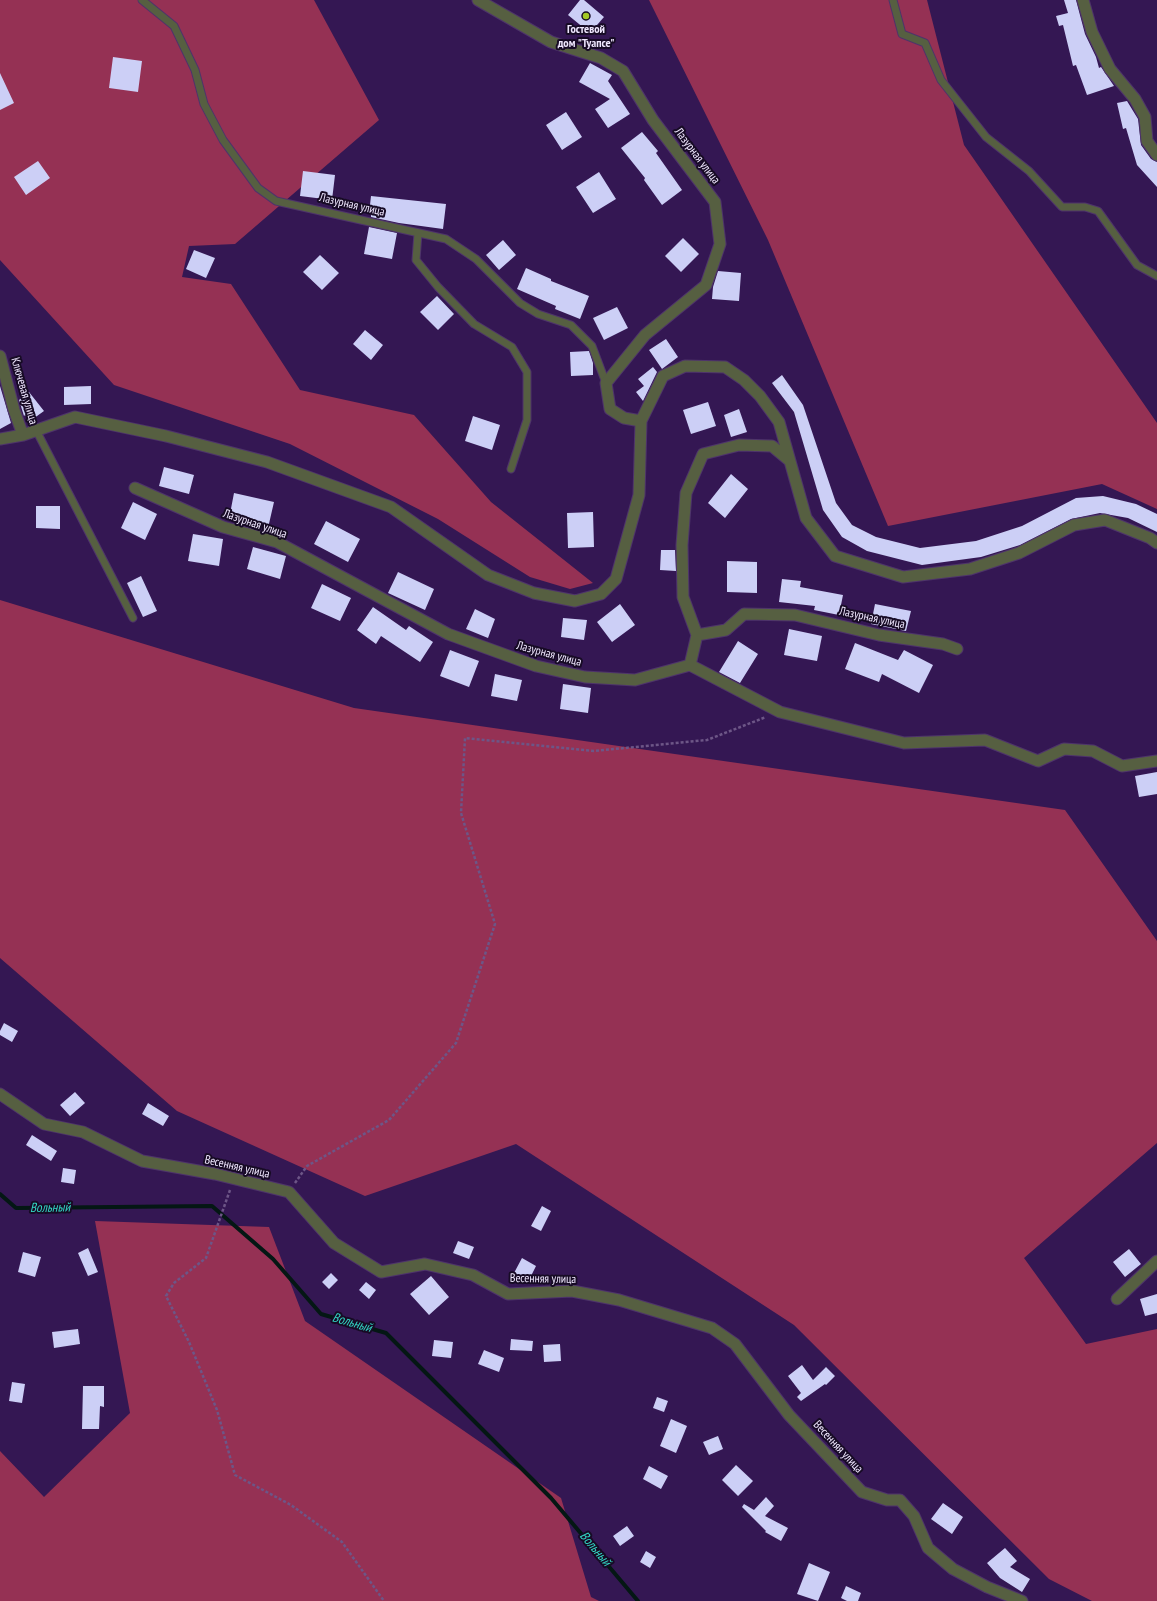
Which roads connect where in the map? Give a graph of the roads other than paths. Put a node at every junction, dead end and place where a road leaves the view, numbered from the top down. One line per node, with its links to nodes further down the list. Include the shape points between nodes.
1 (142, 0): 6 (lane, Лазурная улица, via 174,26 195,70 204,104 223,140 258,188 276,201)
2 (478, 0): 9 (street, Лазурная улица, via 551,42 601,58 623,71 653,120 715,202 720,244 706,286 645,335)
3 (893, 0): 7 (lane, via 902,34 925,43 941,80 986,137 1029,171 1062,207 1085,207 1098,211 1137,265)
4 (1083, 0): 5 (street, via 1092,32 1110,69 1145,117 1147,141)
5 (1157, 155)
6 (418, 233): 9 (lane, Лазурная улица, via 446,239 476,259 520,303 538,314 571,326 592,346); 15 (lane, via 416,260 474,324 512,347 527,372 527,420)
7 (1157, 276)
8 (0, 356): 12 (street, Ключевая улица)
9 (606, 383): 10 (street, Лазурная улица, via 610,409 624,418)
10 (641, 421): 11 (street, via 639,495 616,579 600,594 575,601 534,593 488,575 391,507 268,462 166,436 75,417); 14 (street, via 663,376 685,366 725,367 744,380 760,396 779,422)
11 (36, 430): 12 (street); 18 (lane)
12 (23, 435): 13 (street, Ключевая улица)
13 (0, 439)
14 (790, 461): 17 (street, via 806,518 835,556 903,577 970,569 1019,553 1074,525 1105,520); 19 (street, via 772,446 739,445 703,454 686,493 682,546 683,597)
15 (511, 469)
16 (135, 488): 21 (street, Лазурная улица, via 223,527 276,542 448,634 536,666 585,677 635,680)
17 (1157, 543)
18 (133, 618)
19 (697, 635): 20 (street, Лазурная улица, via 726,630 744,614 795,615 879,635 943,644); 21 (street)
20 (957, 649)
21 (690, 665): 22 (street, via 780,712 904,743 985,740 1038,761 1064,749 1093,751 1122,766)
22 (1157, 761)
23 (0, 1094): 26 (street, Весенняя улица, via 44,1124 83,1132 142,1161 215,1174 289,1192 334,1243 381,1272 425,1264 473,1275 508,1294 572,1291 619,1300 712,1328 735,1344 789,1415 862,1492 887,1500 900,1500 914,1516 928,1548 953,1569 987,1587)
24 (1157, 1261): 25 (street)
25 (1117, 1298)
26 (1022, 1601)

